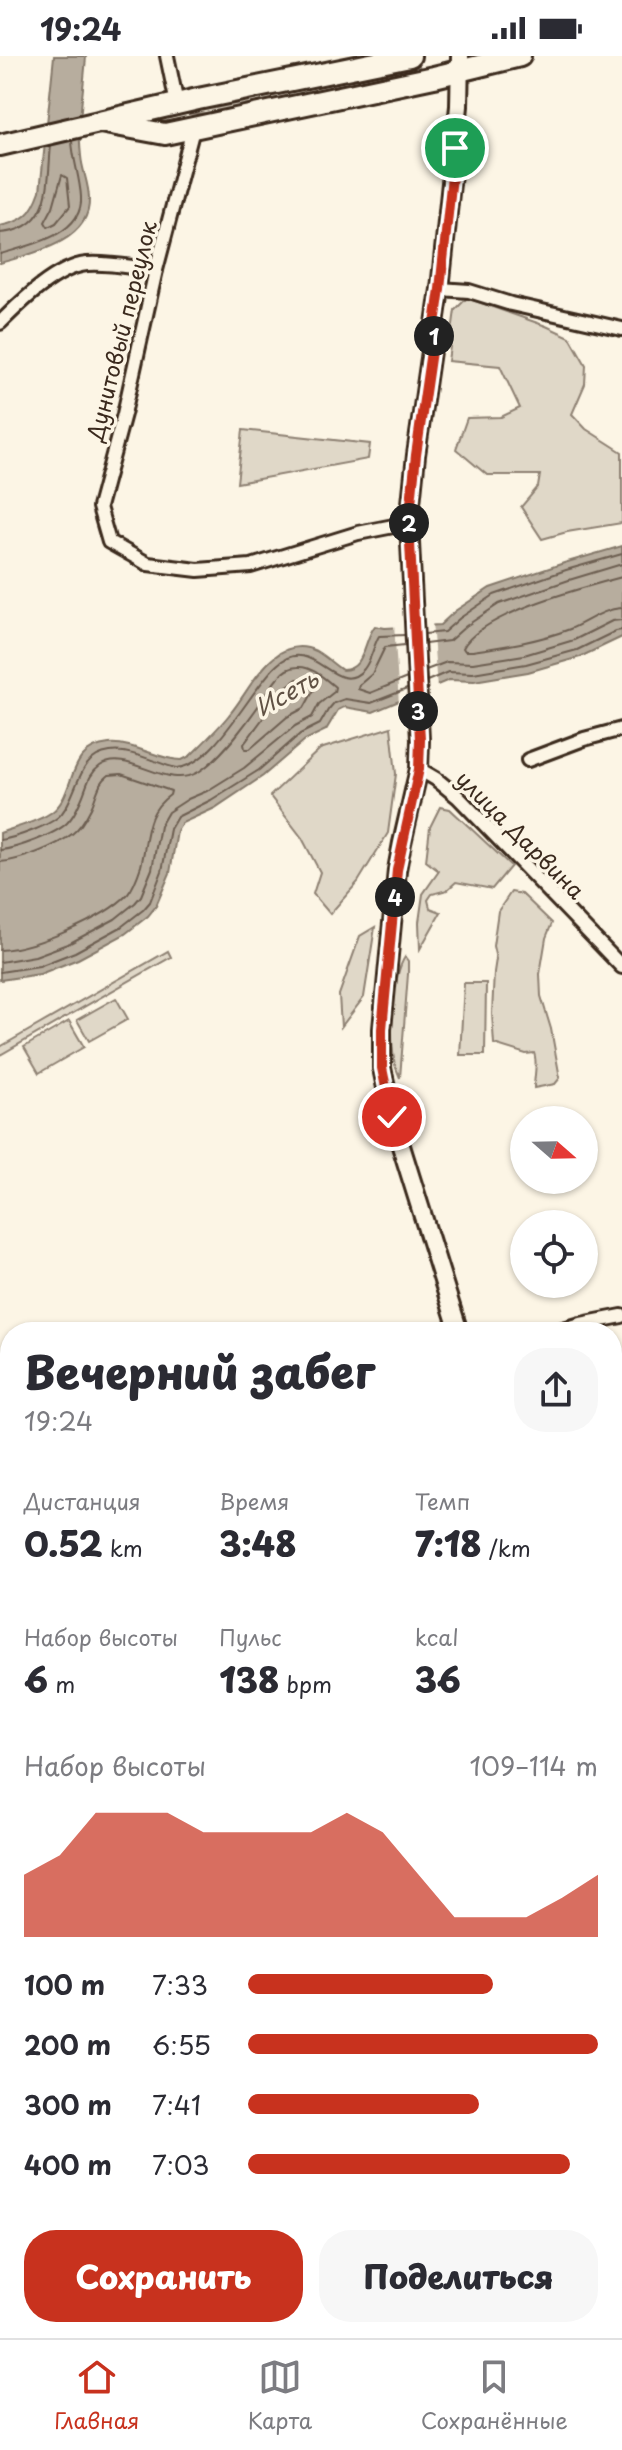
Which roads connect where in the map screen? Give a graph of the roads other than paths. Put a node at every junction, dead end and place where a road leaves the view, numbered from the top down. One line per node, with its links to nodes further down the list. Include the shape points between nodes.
1 (167, 56): 5 (street)
2 (410, 56): 5 (main road)
3 (520, 56): 4 (main road)
4 (460, 63): 7 (main road); 10 (street)
5 (177, 104): 6 (main road)
6 (93, 123): 7 (main road, via 165,134); 8 (main road)
7 (193, 129): 9 (street, Дунитовый переулок)
8 (0, 145)
9 (156, 270): 11 (street, via 85,264 57,275); 13 (street, Дунитовый переулок, via 99,507 109,542 148,564 198,570 251,566)
10 (440, 289): 12 (street, via 469,291); 13 (street)
11 (0, 323)
12 (622, 329)
13 (409, 523): 16 (street)
14 (622, 729): 15 (street)
15 (528, 760)
16 (419, 769): 17 (street, улица Дарвина, via 458,797); 19 (street, via 397,870 382,1068 392,1117)
17 (622, 967)
18 (622, 1316): 20 (street)
19 (456, 1322)
20 (591, 1322)

